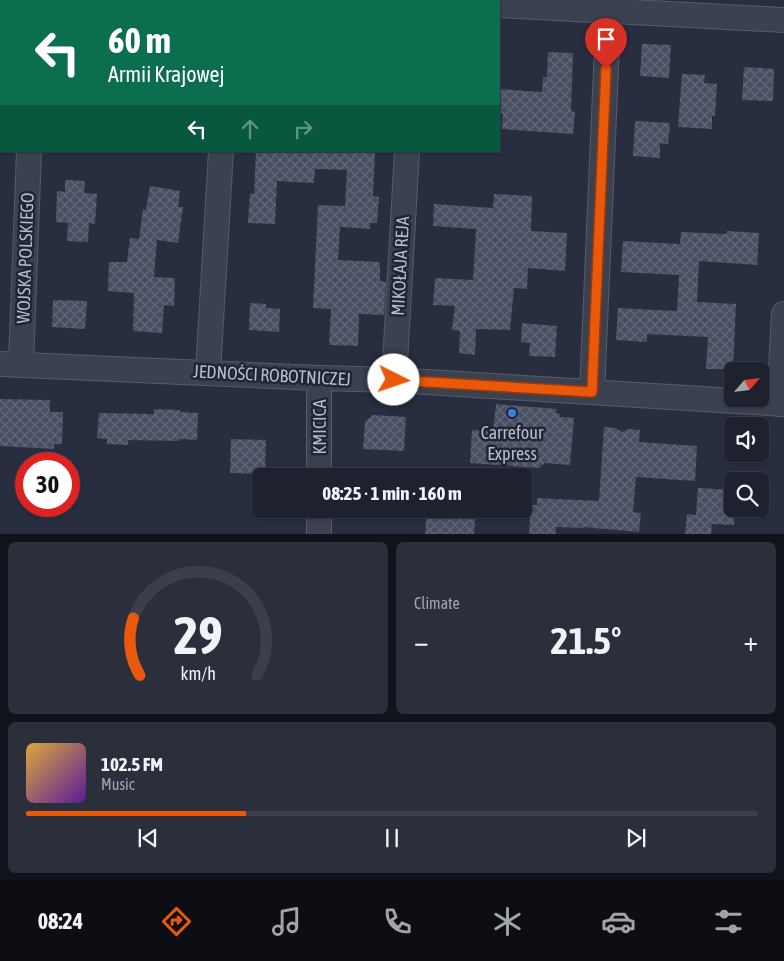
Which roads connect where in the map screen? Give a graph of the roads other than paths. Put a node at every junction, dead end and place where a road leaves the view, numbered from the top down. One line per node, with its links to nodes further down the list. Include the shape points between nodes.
1 (500, 5): 2 (street)
2 (609, 5): 3 (street); 12 (street)
3 (784, 20)
4 (29, 152): 8 (street, WOJSKA POLSKIEGO)
5 (221, 152): 9 (street)
6 (407, 152): 11 (street, MIKOŁAJA REJA)
7 (784, 314): 13 (street)
8 (10, 364): 9 (street, JEDNOŚCI ROBOTNICZEJ)
9 (208, 372): 10 (street, JEDNOŚCI ROBOTNICZEJ)
10 (319, 378): 11 (street, JEDNOŚCI ROBOTNICZEJ); 14 (street, KMICICA)
11 (394, 380): 12 (street, JEDNOŚCI ROBOTNICZEJ)
12 (592, 392): 13 (street, JEDNOŚCI ROBOTNICZEJ)
13 (782, 404)
14 (319, 468)
15 (319, 518): 16 (street)
16 (319, 534)

